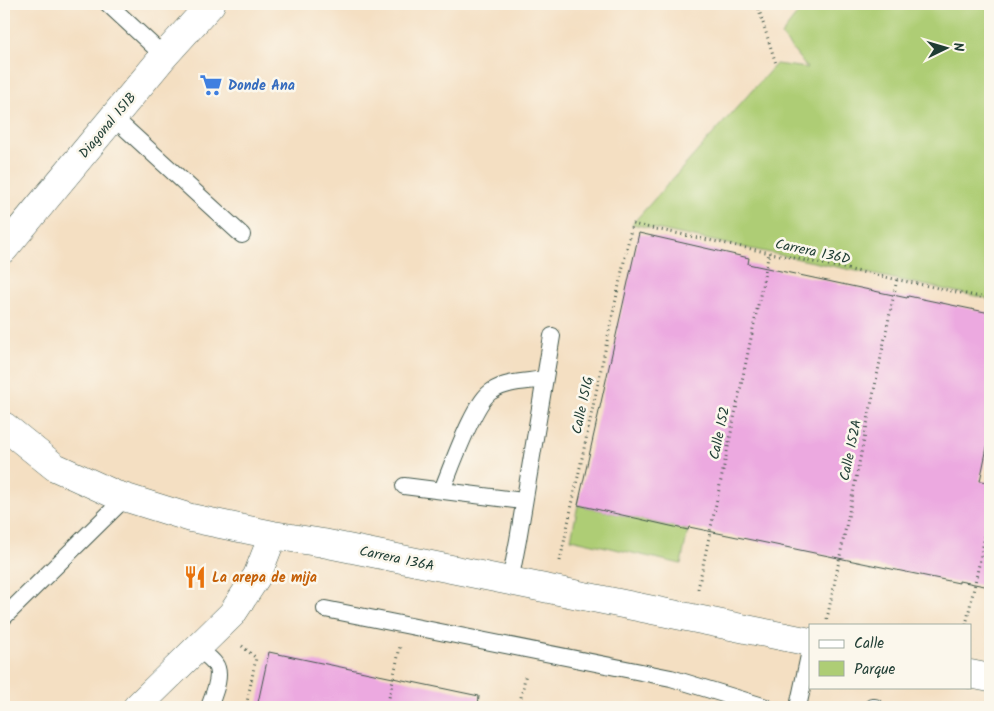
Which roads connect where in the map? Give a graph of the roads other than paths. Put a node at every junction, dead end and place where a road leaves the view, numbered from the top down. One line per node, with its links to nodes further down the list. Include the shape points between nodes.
1 (108, 4): 3 (lane)
2 (212, 4): 3 (street, Diagonal 151B)
3 (164, 56): 4 (street, Diagonal 151B)
4 (113, 117): 5 (lane); 6 (street, Diagonal 151B)
5 (242, 235)
6 (4, 249)
7 (552, 336): 8 (lane)
8 (544, 380): 11 (lane, via 505,384 490,391 478,406); 13 (lane)
9 (4, 426): 12 (street, Carrera 136A, via 55,467)
10 (404, 486): 11 (lane)
11 (442, 490): 13 (lane)
12 (125, 498): 14 (street, Carrera 136A, via 191,518); 17 (lane)
13 (523, 501): 15 (lane)
14 (273, 535): 15 (street, Carrera 136A); 19 (street, via 257,576 232,614)
15 (510, 582): 18 (street, Carrera 136A)
16 (325, 609): 25 (lane, via 671,678)
17 (4, 617)
18 (809, 642)
19 (197, 648): 23 (street); 24 (lane, via 218,669)
20 (809, 656): 26 (lane)
21 (972, 674): 22 (street)
22 (990, 678)
23 (136, 707)
24 (209, 707)
25 (766, 707)
26 (798, 707)

